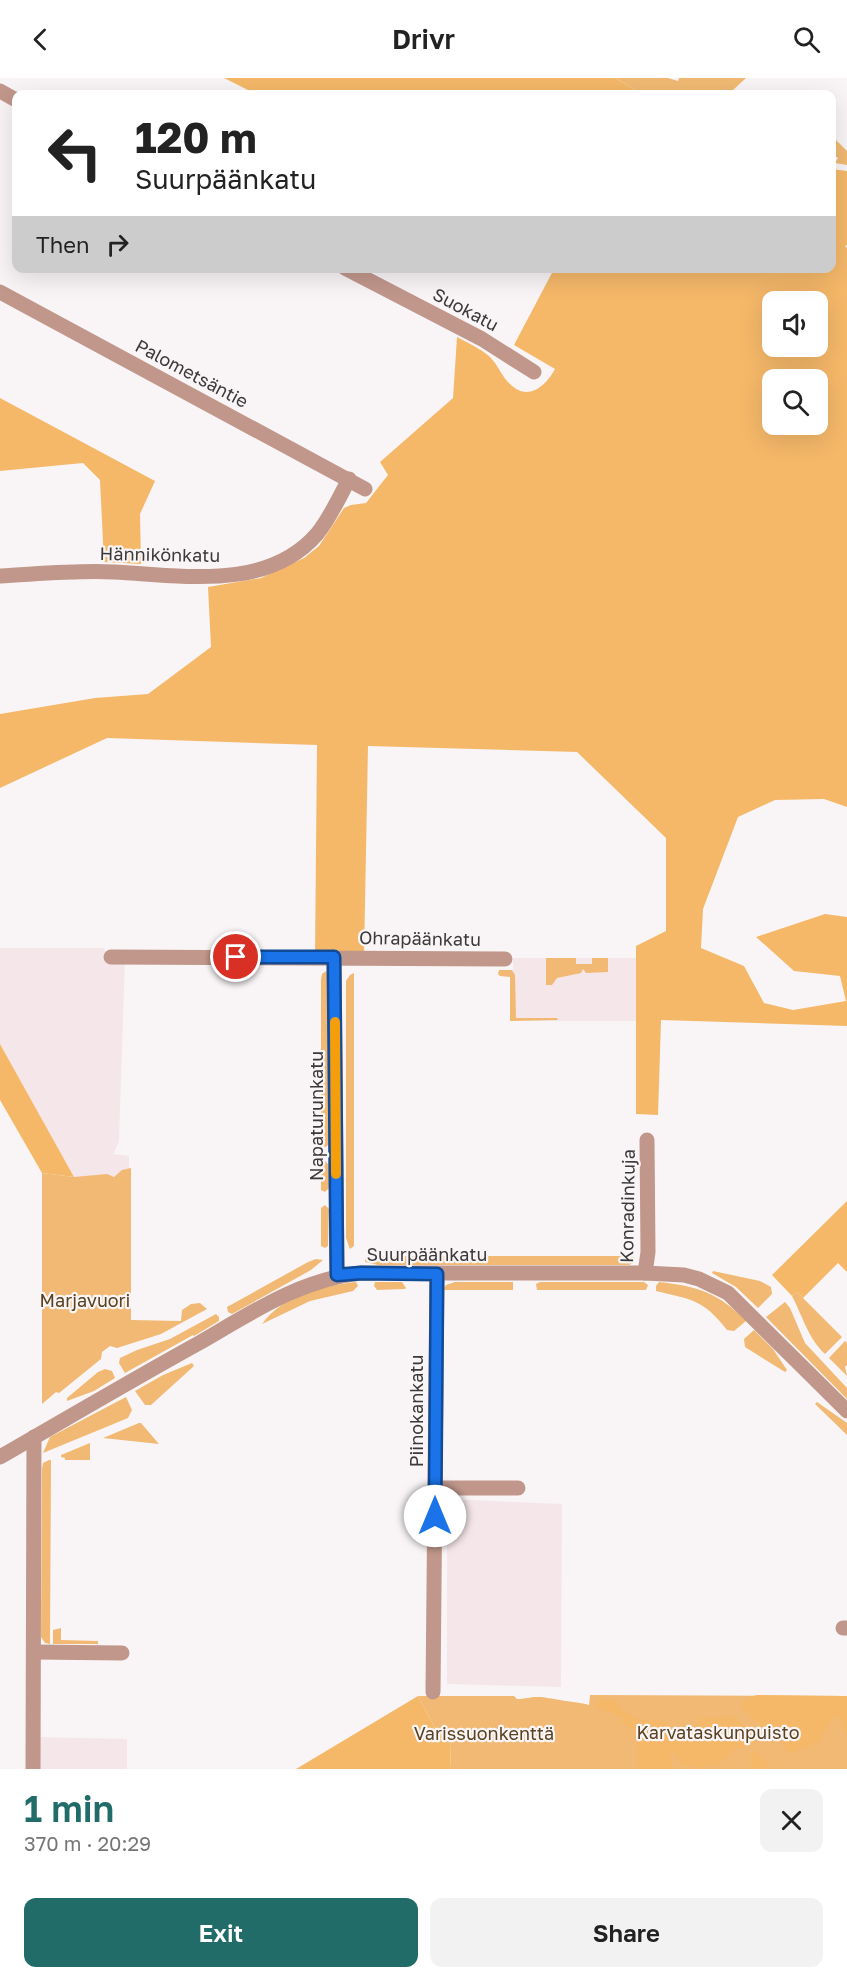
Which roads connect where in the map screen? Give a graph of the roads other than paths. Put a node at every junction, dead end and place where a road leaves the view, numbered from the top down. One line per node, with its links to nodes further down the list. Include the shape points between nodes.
1 (355, 273): 3 (street, Suokatu, via 482,339)
2 (0, 292): 4 (street, Palometsäntie)
3 (534, 372)
4 (349, 479): 5 (street, Palometsäntie); 6 (street, Hännikönkatu, via 315,537 282,560 251,571 207,577 105,572)
5 (365, 489)
6 (0, 576)
7 (111, 957): 8 (street, Ohrapäänkatu)
8 (334, 957): 9 (street, Ohrapäänkatu); 13 (street, Napaturunkatu)
9 (505, 959)
10 (647, 1140): 11 (street, Konradinkuja)
11 (645, 1273): 12 (street, Suurpäänkatu); 14 (street, Suurpäänkatu, via 699,1279 728,1293)
12 (437, 1274): 13 (street, Suurpäänkatu); 17 (street, Piinokankatu)
13 (337, 1275): 15 (street, Suurpäänkatu, via 271,1302)
14 (847, 1411)
15 (34, 1437): 16 (street, Suurpäänkatu); 19 (street)
16 (0, 1457)
17 (435, 1488): 18 (street); 21 (street, Piinokankatu)
18 (518, 1488)
19 (35, 1652): 20 (street); 22 (street)
20 (122, 1653)
21 (433, 1692)
22 (33, 1769)

